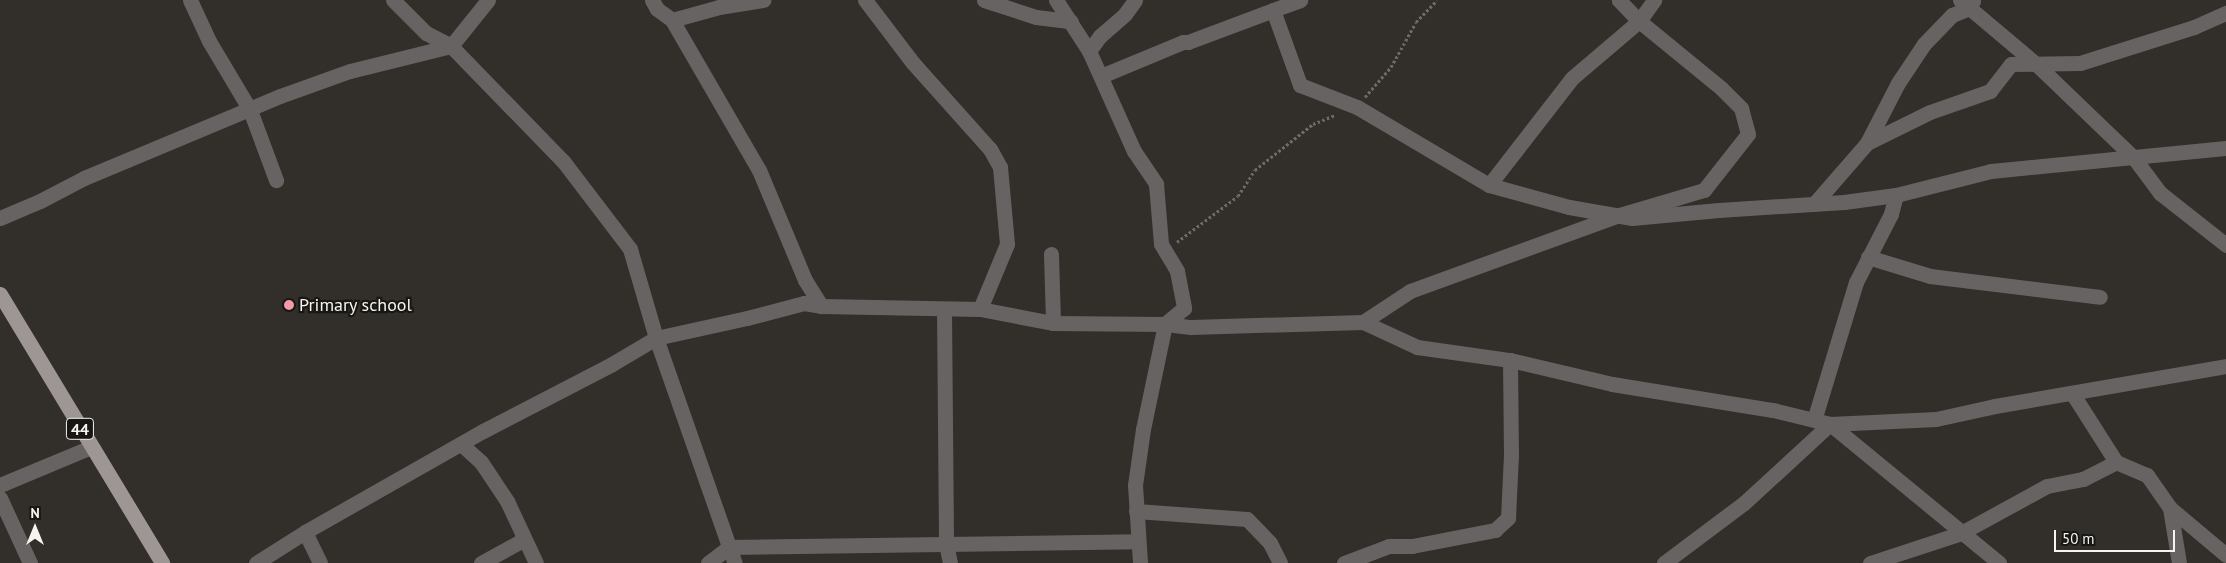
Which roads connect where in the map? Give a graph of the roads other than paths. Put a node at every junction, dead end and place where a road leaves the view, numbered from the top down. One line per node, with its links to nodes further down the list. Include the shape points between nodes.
1 (190, 0): 23 (street, via 209,42)
2 (393, 0): 19 (street, via 426,33)
3 (652, 0): 16 (street, via 657,9)
4 (763, 0): 16 (street, via 719,7)
5 (865, 0): 40 (street, via 913,63 990,149 1000,167 1007,244)
6 (984, 0): 17 (street, via 1036,17)
7 (1056, 0): 17 (street)
8 (1135, 0): 20 (street)
9 (1300, 0): 14 (street)
10 (1620, 0): 18 (street)
11 (1654, 0): 18 (street)
12 (481, 3): 19 (street)
13 (1967, 3): 21 (street); 24 (street, via 1924,44 1898,84)
14 (1273, 10): 22 (street); 28 (street, via 1300,85 1357,107)
15 (2226, 13): 21 (street, via 2194,27 2080,63)
16 (672, 20): 38 (street, via 759,170 805,280)
17 (1070, 21): 20 (street)
18 (1639, 21): 28 (street, via 1572,78); 31 (street, via 1741,108 1748,134 1704,190)
19 (451, 46): 23 (street, via 350,71); 44 (street, via 563,161 630,249)
20 (1089, 51): 22 (street)
21 (2036, 64): 24 (street, via 2011,64 1990,91 1930,112); 26 (street)
22 (1101, 76): 43 (street, via 1134,151 1156,184 1161,244 1177,270 1184,308)
23 (250, 110): 27 (street); 32 (street, via 84,178)
24 (1867, 143): 30 (street)
25 (2226, 148): 26 (street)
26 (2134, 158): 29 (street, via 1991,171); 33 (street, via 2160,193)
27 (276, 180)
28 (1489, 186): 31 (street)
29 (1896, 195): 30 (street); 35 (street)
30 (1814, 204): 31 (street, via 1632,218)
31 (1616, 216): 41 (street, via 1410,291)
32 (0, 218)
33 (2226, 245)
34 (1051, 254): 42 (street)
35 (1868, 257): 37 (street, via 1930,276); 48 (street, via 1837,338)
36 (0, 294): 51 (main road, 44)
37 (2100, 297)
38 (821, 306): 39 (street); 44 (street, via 804,303)
39 (944, 308): 40 (street); 61 (street)
40 (980, 309): 42 (street)
41 (1363, 322): 43 (street, via 1191,327); 45 (street, via 1417,347)
42 (1052, 323): 43 (street)
43 (1165, 324): 56 (street, via 1142,429 1135,485)
44 (656, 338): 50 (street); 62 (street)
45 (1510, 360): 48 (street, via 1612,384 1773,410); 75 (street, via 1508,518 1495,530 1412,546 1389,546)
46 (2226, 366): 47 (street)
47 (2072, 393): 49 (street, via 1936,419); 52 (street)
48 (1814, 420): 49 (street)
49 (1830, 424): 58 (street); 76 (street, via 1744,503)
50 (461, 444): 57 (street); 59 (street, via 480,462 507,501)
51 (91, 447): 53 (street); 65 (main road, 44)
52 (2116, 462): 55 (street, via 2147,475); 58 (street, via 2083,479 2047,486)
53 (0, 485)
54 (0, 498): 64 (street)
55 (2170, 508): 63 (street); 79 (street)
56 (1136, 511): 60 (street); 74 (street, via 1247,519 1270,544)
57 (305, 532): 66 (street); 67 (street)
58 (1961, 533): 77 (street); 78 (street)
59 (523, 540): 68 (street); 69 (street)
60 (1138, 541): 61 (street); 73 (street)
61 (946, 544): 62 (street); 72 (street)
62 (729, 547): 70 (street); 71 (street)
63 (2226, 555)
64 (30, 563)
65 (162, 563)
66 (256, 563)
67 (320, 563)
68 (480, 563)
69 (536, 563)
70 (708, 563)
71 (735, 563)
72 (950, 563)
73 (1140, 563)
74 (1280, 563)
75 (1344, 563)
76 (1664, 563)
77 (1870, 563)
78 (1999, 563)
79 (2179, 563)

